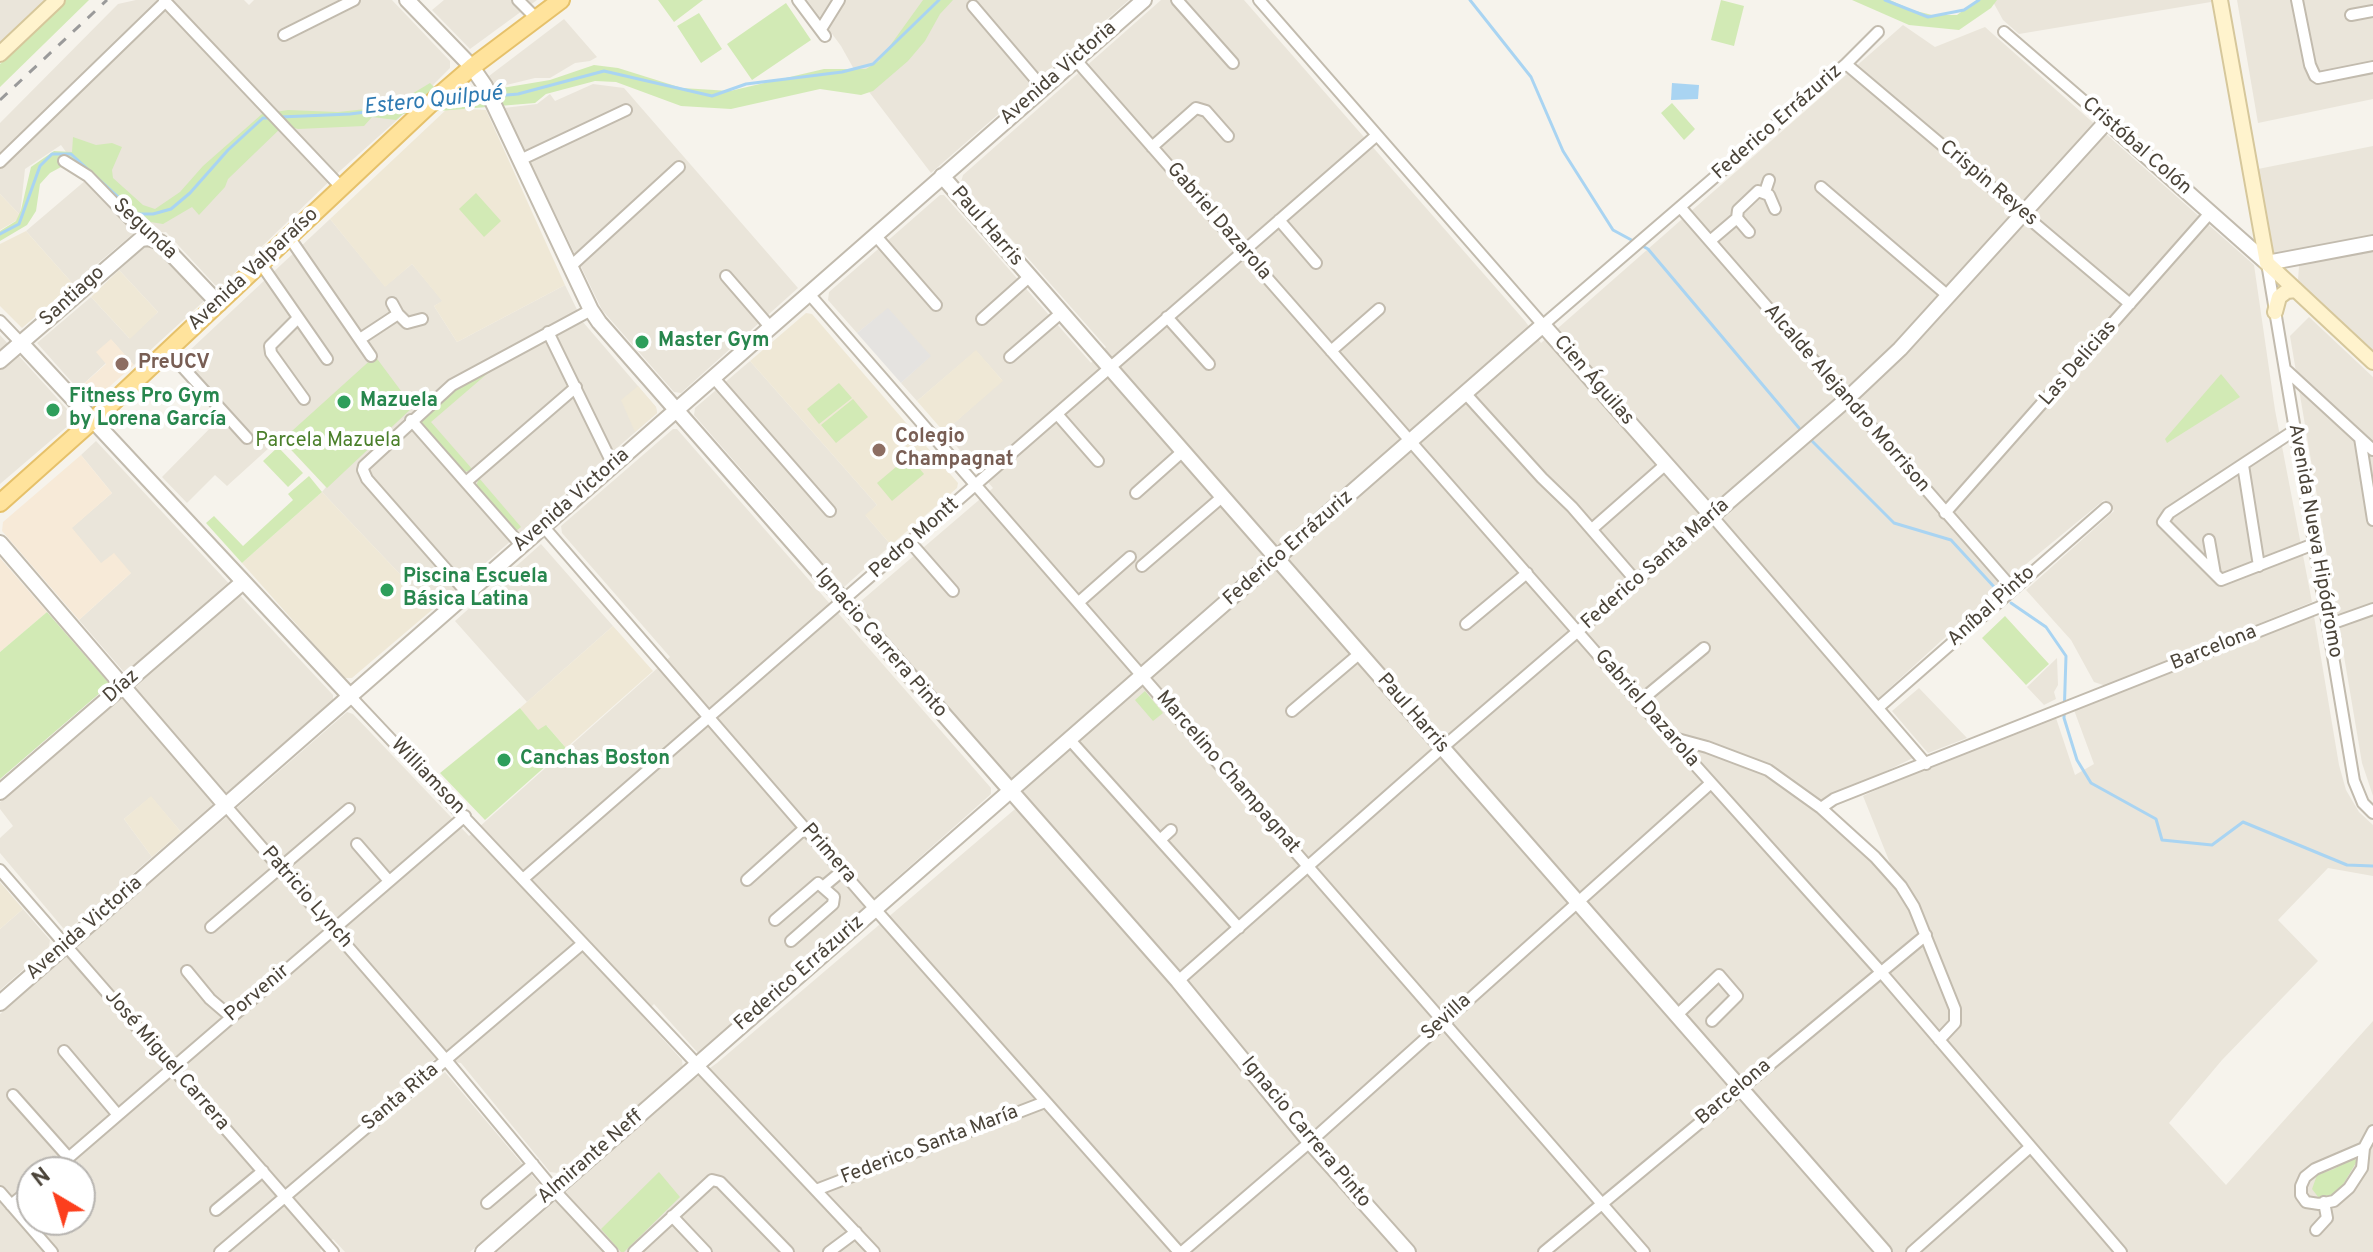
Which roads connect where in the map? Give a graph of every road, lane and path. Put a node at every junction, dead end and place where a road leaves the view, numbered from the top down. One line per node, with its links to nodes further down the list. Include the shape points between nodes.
1 (57, 0): 21 (main road)
2 (354, 0): 20 (street)
3 (407, 0): 25 (street, Ignacio Carrera Pinto)
4 (518, 0): 17 (street)
5 (561, 0): 17 (main road, Avenida Valparaíso)
6 (798, 0): 13 (street, via 820,29)
7 (1144, 0): 22 (street, Avenida Victoria)
8 (1177, 0): 23 (street)
9 (1259, 0): 30 (street, Cien Águilas)
10 (2220, 0): 56 (main road)
11 (2297, 0): 26 (street, via 2315,76)
12 (164, 1): 35 (street); 39 (street)
13 (838, 1)
14 (973, 6): 27 (street)
15 (2373, 11): 16 (street)
16 (2351, 15)
17 (536, 18): 25 (main road, Avenida Valparaíso)
18 (1878, 32): 24 (street, Federico Errázuriz)
19 (2004, 32): 29 (street, Cristóbal Colón)
20 (284, 35)
21 (0, 54)
22 (1075, 59): 27 (street, Avenida Victoria); 32 (street, Gabriel Dazarola)
23 (1233, 63)
24 (1846, 64): 42 (street, Federico Errázuriz); 44 (street, Crispin Reyes)
25 (472, 67): 33 (street, Ignacio Carrera Pinto); 39 (main road, Avenida Valparaíso)
26 (2373, 67)
27 (1042, 87): 37 (street, Avenida Victoria)
28 (626, 110): 33 (street)
29 (2107, 121): 44 (street, Federico Santa María); 45 (street, Cristóbal Colón)
30 (1377, 135): 47 (street, Pedro Montt); 78 (street, Cien Águilas)
31 (1228, 136): 32 (street, via 1206,111 1196,108)
32 (1152, 147): 54 (street, Gabriel Dazarola)
33 (520, 160): 58 (street, Ignacio Carrera Pinto)
34 (64, 161): 51 (street, Segunda, via 88,176)
35 (0, 162)
36 (679, 167): 58 (street)
37 (942, 176): 49 (street, Avenida Victoria); 60 (street, Paul Harris)
38 (1769, 180): 41 (street)
39 (341, 187): 50 (main road, Avenida Valparaíso)
40 (1821, 187): 63 (street)
41 (1765, 192): 43 (street); 46 (street, via 1758,191 1738,210)
42 (1681, 208): 52 (street, Alcalde Alejandro Morrison); 78 (street, Federico Errázuriz)
43 (1775, 209)
44 (2022, 213): 63 (street, Federico Santa María); 66 (street, Crispin Reyes)
45 (2210, 213): 56 (street, Cristóbal Colón); 66 (street, Las Delicias)
46 (1737, 218): 48 (street); 52 (street)
47 (1279, 220): 54 (street, Pedro Montt); 55 (street)
48 (1749, 232)
49 (875, 235): 62 (street, Avenida Victoria); 67 (street)
50 (289, 237): 57 (main road, Avenida Valparaíso); 81 (street)
51 (148, 238): 65 (street, Segunda, via 160,242); 82 (street, Santiago, via 134,242)
52 (1710, 241): 97 (street, Alcalde Alejandro Morrison)
53 (2373, 243): 56 (street)
54 (1242, 251): 73 (street, Pedro Montt); 84 (street, Gabriel Dazarola)
55 (1316, 263)
56 (2267, 263): 61 (main road); 70 (street, Avenida Nueva Hipódromo)
57 (261, 264): 65 (main road, Avenida Valparaíso); 74 (street)
58 (571, 266): 69 (street, Ignacio Carrera Pinto)
59 (726, 276): 79 (street)
60 (1029, 277): 71 (street, Paul Harris); 76 (street)
61 (2296, 290): 70 (main road, via 2279,297); 89 (main road)
62 (810, 295): 79 (street, Avenida Victoria); 113 (street, Marcelino Champagnat)
63 (1947, 295): 97 (street, Federico Santa María)
64 (392, 303): 72 (street)
65 (219, 304): 83 (main road, Avenida Valparaíso)
66 (2130, 304): 119 (street, Las Delicias)
67 (936, 305)
68 (1379, 309): 84 (street)
69 (591, 310): 80 (street); 98 (street, Ignacio Carrera Pinto)
70 (2275, 312): 92 (street, Avenida Nueva Hipódromo)
71 (1061, 313): 86 (street); 91 (street, Paul Harris)
72 (398, 314): 75 (street, via 407,323); 81 (street)
73 (1167, 317): 90 (street); 91 (street, Pedro Montt)
74 (297, 319): 87 (street); 96 (street, via 270,346)
75 (422, 319)
76 (982, 319)
77 (0, 321): 82 (street, Williamson)
78 (1543, 325): 95 (street, Federico Errázuriz); 109 (street, Cien Águilas)
79 (771, 328): 93 (street, Avenida Victoria)
80 (548, 332): 94 (street); 100 (street, via 456,382)
81 (360, 339): 85 (street)
82 (21, 343): 88 (street, Santiago); 101 (street, Williamson)
83 (168, 351): 101 (main road, Avenida Valparaíso); 103 (street)
84 (1331, 351): 105 (street, Gabriel Dazarola)
85 (371, 356)
86 (1010, 357)
87 (327, 359)
88 (0, 361)
89 (2373, 362)
90 (1209, 364)
91 (1109, 368): 99 (street, Pedro Montt); 107 (street, Paul Harris)
92 (2285, 370): 102 (street, Avenida Nueva Hipódromo); 104 (street)
93 (713, 377): 98 (street, Avenida Victoria); 118 (street)
94 (576, 387): 110 (street); 112 (street)
95 (1465, 393): 105 (street, Federico Errázuriz); 123 (street)
96 (304, 399)
97 (1846, 400): 119 (street, Alcalde Alejandro Morrison); 120 (street, Federico Santa María)
98 (675, 411): 110 (street, Avenida Victoria); 140 (street, Ignacio Carrera Pinto)
99 (1057, 414): 108 (street); 113 (street, Pedro Montt)
100 (411, 420): 112 (street); 139 (street, via 366,461 363,470)
101 (93, 421): 116 (main road, Avenida Valparaíso); 135 (street, Williamson)
102 (2295, 430): 111 (street); 127 (street, Avenida Nueva Hipódromo)
103 (247, 438)
104 (2360, 438): 106 (street); 121 (street)
105 (1411, 442): 130 (street, Federico Errázuriz); 133 (street, Gabriel Dazarola)
106 (2373, 450)
107 (1182, 452): 114 (street); 115 (street, Paul Harris)
108 (1098, 461)
109 (1666, 464): 120 (street, Cien Águilas); 123 (street)
110 (613, 465): 122 (street, Avenida Victoria)
111 (2243, 465): 132 (street); 134 (street, via 2163,520)
112 (466, 482): 128 (street)
113 (976, 485): 126 (street, Pedro Montt); 141 (street, Marcelino Champagnat)
114 (1136, 493)
115 (1222, 497): 130 (street, Paul Harris); 131 (street)
116 (0, 503)
117 (2106, 508): 137 (street, Aníbal Pinto)
118 (830, 511)
119 (1945, 513): 137 (street, Alcalde Alejandro Morrison)
120 (1712, 516): 136 (street, Federico Santa María); 153 (street, Cien Águilas)
121 (2373, 520)
122 (543, 526): 128 (street, Avenida Victoria); 155 (street, Primera)
123 (1592, 529): 136 (street)
124 (2209, 540): 134 (street)
125 (0, 543): 150 (street, Patricio Lynch)
126 (911, 543): 138 (street); 140 (street, Pedro Montt)
127 (2314, 544): 132 (street); 142 (street, Avenida Nueva Hipódromo)
128 (521, 545): 139 (street, Avenida Victoria)
129 (1130, 557): 141 (street, via 1107,586)
130 (1277, 560): 148 (street, Paul Harris); 149 (street, Federico Errázuriz)
131 (1142, 566)
132 (2259, 566): 134 (street, via 2225,580)
133 (1527, 573): 144 (street); 146 (street, Gabriel Dazarola)
134 (2215, 576)
135 (243, 582): 150 (street, Díaz); 151 (street, Williamson)
136 (1637, 582): 146 (street, Federico Santa María)
137 (2012, 588): 153 (street, Aníbal Pinto)
138 (953, 591)
139 (467, 593): 151 (street, Avenida Victoria)
140 (843, 602): 155 (street, Pedro Montt); 162 (street, Ignacio Carrera Pinto)
141 (1079, 602): 149 (street, Marcelino Champagnat)
142 (2325, 605): 145 (street, Avenida Nueva Hipódromo); 159 (street, Barcelona)
143 (2373, 609): 145 (street)
144 (1466, 624)
145 (2328, 625): 166 (street, Avenida Nueva Hipódromo, via 2354,781)
146 (1578, 633): 152 (street, Gabriel Dazarola); 158 (street, Federico Santa María)
147 (1704, 648): 152 (street)
148 (1359, 654): 154 (street); 158 (street, Paul Harris)
149 (1143, 676): 157 (street, Federico Errázuriz); 172 (street, Marcelino Champagnat)
150 (123, 686): 161 (street, Díaz); 163 (street, Patricio Lynch)
151 (349, 695): 163 (street, Avenida Victoria); 167 (street, Williamson)
152 (1639, 702): 156 (street, Gabriel Dazarola)
153 (1879, 707): 159 (street, Cien Águilas)
154 (1292, 711)
155 (710, 719): 168 (street, Primera); 176 (street, Pedro Montt)
156 (1670, 737): 160 (street, Gabriel Dazarola); 164 (street, via 1768,770)
157 (1070, 740): 162 (street, Federico Errázuriz); 170 (street)
158 (1442, 748): 172 (street, Federico Santa María); 180 (street, Paul Harris)
159 (1926, 764): 164 (street)
160 (1711, 783): 180 (street, Sevilla); 191 (street, Gabriel Dazarola)
161 (0, 792)
162 (1010, 792): 181 (street, Federico Errázuriz); 192 (street, Ignacio Carrera Pinto)
163 (226, 806): 173 (street, Patricio Lynch); 189 (street, Avenida Victoria)
164 (1821, 808): 186 (street, via 1901,886)
165 (349, 809): 173 (street)
166 (2373, 813)
167 (465, 816): 176 (street, Williamson); 178 (street, Porvenir)
168 (805, 828): 175 (street, Primera); 177 (street)
169 (1171, 830): 170 (street)
170 (1160, 840): 184 (street)
171 (357, 844): 178 (street)
172 (1309, 866): 184 (street, Federico Santa María); 196 (street, Marcelino Champagnat)
173 (281, 868): 183 (street); 185 (street, Patricio Lynch)
174 (0, 870): 189 (street, José Miguel Carrera)
175 (842, 871): 179 (street); 181 (street, Primera)
176 (523, 879): 188 (street, Williamson)
177 (747, 880)
178 (389, 881): 185 (street, Porvenir)
179 (824, 886): 182 (street, via 815,885); 187 (street, via 834,897 833,904)
180 (1577, 901): 194 (street, Paul Harris); 196 (street, Sevilla)
181 (876, 909): 201 (street, Federico Errázuriz); 205 (street, Primera)
182 (775, 920)
183 (211, 927)
184 (1239, 928): 192 (street, Federico Santa María)
185 (333, 930): 195 (street, Porvenir); 200 (street, Patricio Lynch)
186 (1926, 935): 191 (street, Barcelona); 198 (street, via 1955,1009 1955,1023)
187 (791, 941)
188 (582, 944): 200 (street, Santa Rita); 201 (street, Williamson)
189 (65, 945): 193 (street, Avenida Victoria); 202 (street, José Miguel Carrera)
190 (187, 971): 195 (street)
191 (1881, 972): 198 (street, Gabriel Dazarola); 203 (street, Barcelona)
192 (1178, 981): 208 (street, Ignacio Carrera Pinto)
193 (0, 1003)
194 (1676, 1016): 197 (street, via 1719,975 1737,996); 203 (street, Paul Harris)
195 (231, 1017): 202 (street, Porvenir)
196 (1443, 1021): 208 (street, Sevilla); 221 (street, Marcelino Champagnat)
197 (1712, 1021)
198 (1939, 1040): 209 (street, Gabriel Dazarola)
199 (64, 1051): 206 (street)
200 (446, 1060): 213 (street, Patricio Lynch); 217 (street, Santa Rita)
201 (698, 1064): 215 (street, Williamson); 216 (street, Almirante Neff)
202 (172, 1068): 206 (street, Porvenir); 214 (street, José Miguel Carrera)
203 (1740, 1089): 221 (street, Barcelona); 240 (street, Paul Harris)
204 (13, 1095): 211 (street)
205 (1045, 1102): 215 (street, Federico Santa María); 236 (street, Primera)
206 (118, 1115): 212 (street, Porvenir)
207 (2373, 1131): 210 (street)
208 (1310, 1142): 236 (street, Sevilla); 237 (street, Ignacio Carrera Pinto)
209 (2029, 1148): 241 (street); 242 (street, Gabriel Dazarola)
210 (2364, 1148): 219 (street, via 2362,1168 2349,1188 2334,1201); 219 (street, via 2305,1177 2301,1195 2306,1202)
211 (67, 1156)
212 (71, 1156)
213 (533, 1164): 216 (street, Patricio Lynch); 220 (street)
214 (263, 1171): 217 (street, José Miguel Carrera); 222 (street)
215 (816, 1190): 225 (street, Williamson)
216 (555, 1191): 229 (street, Almirante Neff); 230 (street, Patricio Lynch)
217 (286, 1196): 227 (street, Santa Rita); 228 (street, José Miguel Carrera)
218 (4, 1198): 226 (street)
219 (2324, 1202): 224 (street, via 2327,1218)
220 (487, 1203)
221 (1601, 1203): 238 (street, Barcelona); 239 (street, Marcelino Champagnat)
222 (216, 1210)
223 (672, 1216): 231 (street); 232 (street); 233 (street, via 712,1180 720,1182)
224 (2316, 1230)
225 (856, 1232): 234 (street); 235 (street, Williamson)
226 (52, 1252)
227 (220, 1252)
228 (333, 1252)
229 (483, 1252)
230 (612, 1252)
231 (634, 1252)
232 (706, 1252)
233 (788, 1252)
234 (829, 1252)
235 (874, 1252)
236 (1181, 1252)
237 (1408, 1252)
238 (1544, 1252)
239 (1644, 1252)
240 (1884, 1252)
241 (1912, 1252)
242 (2121, 1252)

